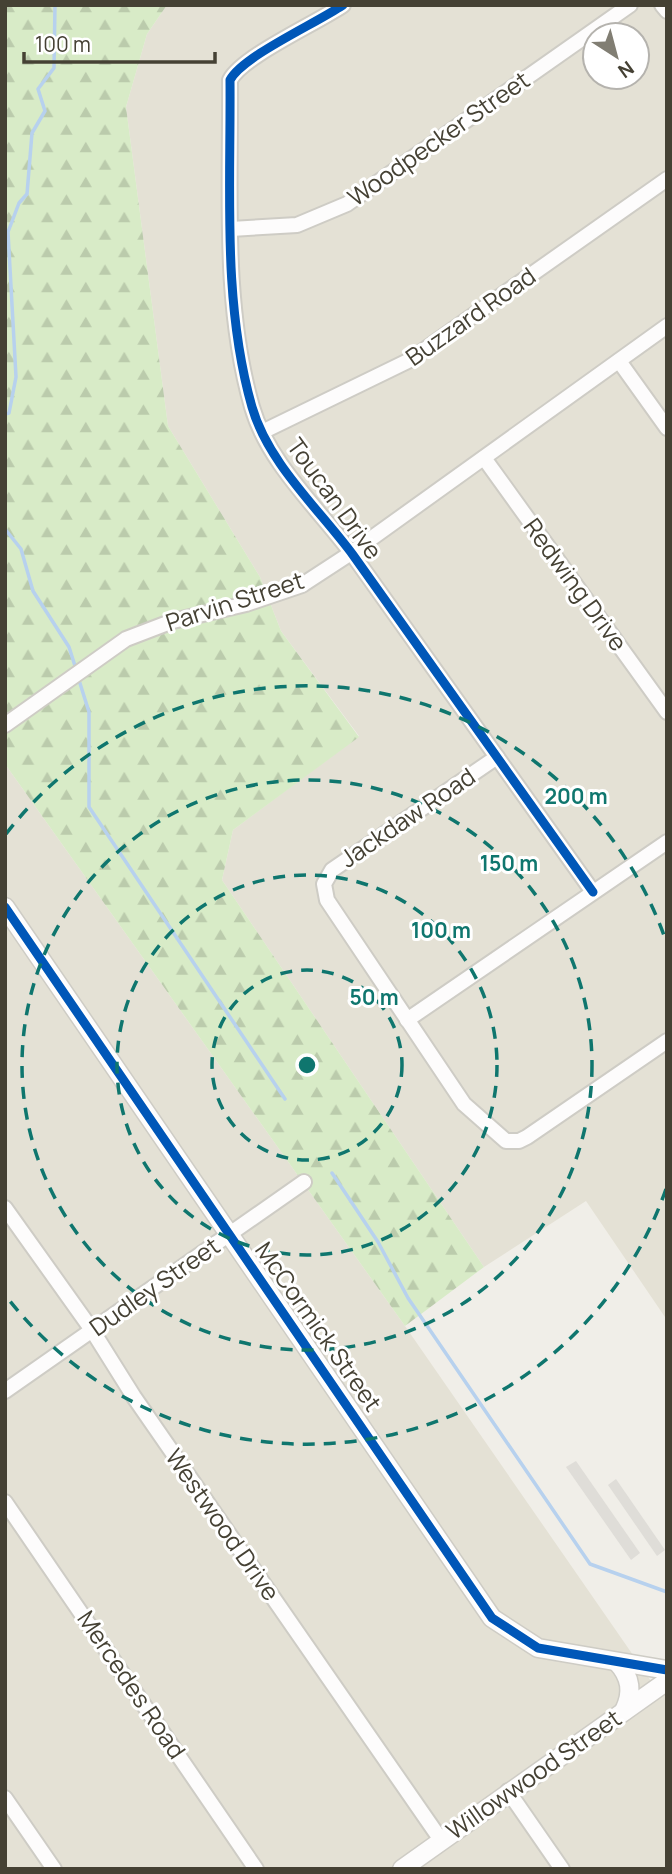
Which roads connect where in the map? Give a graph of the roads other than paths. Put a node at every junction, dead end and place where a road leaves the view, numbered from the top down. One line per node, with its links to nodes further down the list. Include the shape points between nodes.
1 (343, 5): 6 (street, Toucan Drive, via 240,66 230,80)
2 (630, 5): 6 (street, Woodpecker Street, via 347,204 297,225)
3 (663, 5): 4 (street)
4 (667, 11)
5 (667, 179): 10 (street, Buzzard Road, via 410,360)
6 (231, 229): 10 (street, Toucan Drive, via 234,310 243,369)
7 (667, 327): 8 (street, Parvin Street)
8 (619, 361): 9 (street); 11 (street, Parvin Street)
9 (667, 428)
10 (262, 432): 12 (street, Toucan Drive)
11 (484, 458): 12 (street, Parvin Street); 13 (street, Redwing Drive)
12 (351, 553): 14 (street, Parvin Street, via 302,585 126,639); 15 (street, Toucan Drive)
13 (667, 712)
14 (5, 724)
15 (497, 757): 17 (street, Toucan Drive); 19 (street, Jackdaw Road, via 331,870 324,884 327,900)
16 (667, 842): 17 (street)
17 (593, 892): 19 (street)
18 (5, 907): 23 (street, McCormick Street)
19 (407, 1020): 20 (street, via 464,1104 499,1138 512,1142 527,1137)
20 (667, 1041)
21 (304, 1182): 23 (street, Dudley Street)
22 (5, 1208): 24 (street, Westwood Drive)
23 (231, 1234): 24 (street, Dudley Street); 27 (street, McCormick Street, via 492,1618 538,1648)
24 (92, 1330): 25 (street, Dudley Street); 33 (street, Westwood Drive)
25 (5, 1391)
26 (5, 1502): 35 (street, Mercedes Road)
27 (617, 1662): 28 (street, McCormick Street); 30 (street, via 630,1687)
28 (667, 1670)
29 (667, 1681): 30 (street, Willowwood Street)
30 (624, 1711): 31 (street, Willowwood Street)
31 (508, 1791): 33 (street, Willowwood Street); 37 (street)
32 (5, 1798): 34 (street)
33 (441, 1840): 36 (street, Willowwood Street)
34 (54, 1869)
35 (256, 1869)
36 (402, 1869)
37 (562, 1869)

